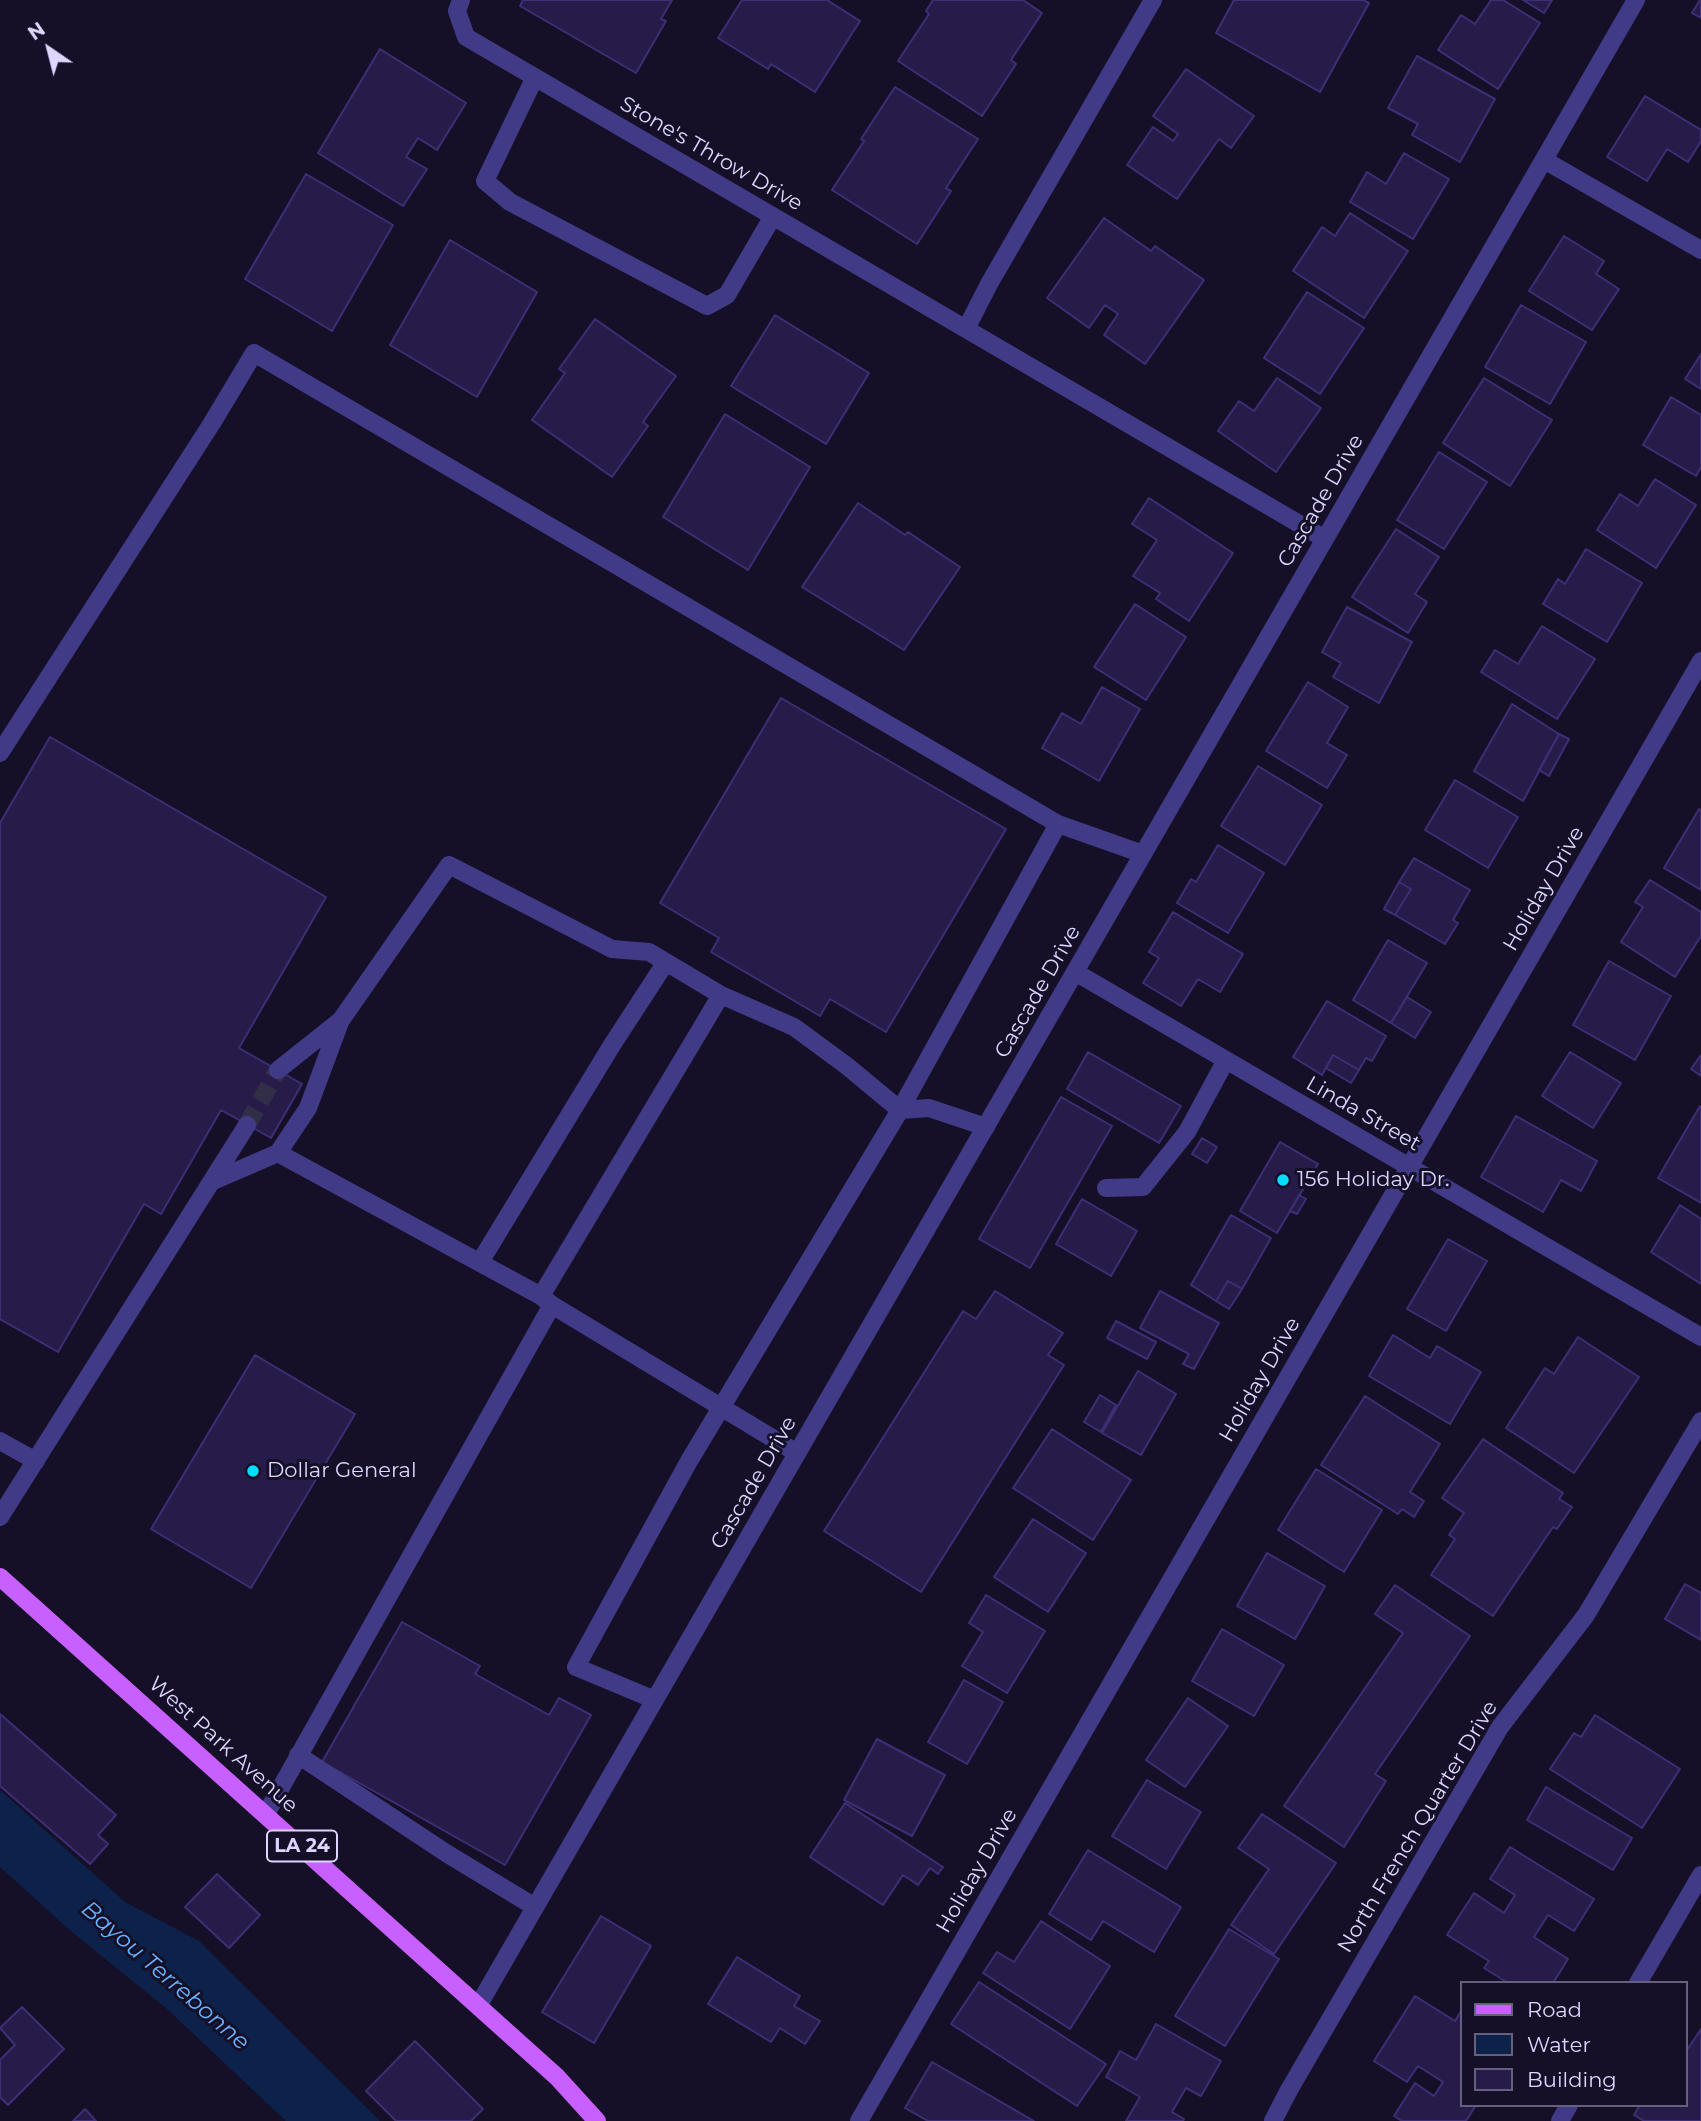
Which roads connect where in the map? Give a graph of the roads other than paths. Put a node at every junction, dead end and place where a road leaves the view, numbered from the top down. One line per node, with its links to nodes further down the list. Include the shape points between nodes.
1 (461, 0): 4 (street, Stone's Throw Drive, via 457,11 466,37)
2 (1153, 0): 8 (street)
3 (1636, 0): 5 (street, Cascade Drive)
4 (535, 77): 6 (street, Stone's Throw Drive); 6 (street, via 485,181 510,202 707,306 727,295)
5 (1544, 160): 7 (street); 9 (street, Cascade Drive)
6 (773, 216): 8 (street, Stone's Throw Drive)
7 (1701, 250)
8 (967, 329): 9 (street, Stone's Throw Drive)
9 (1325, 539): 13 (street, Cascade Drive)
10 (1701, 661): 24 (street, Holiday Drive)
11 (0, 753): 12 (street, via 254,353)
12 (1058, 824): 13 (street); 20 (street)
13 (1143, 854): 15 (street, Cascade Drive)
14 (666, 962): 16 (street); 17 (street, via 649,952 612,949 449,865); 27 (street)
15 (1075, 972): 18 (street, Linda Street); 22 (street, Cascade Drive)
16 (721, 995): 20 (street, via 794,1027); 28 (street)
17 (341, 1020): 19 (street); 23 (street, via 308,1108)
18 (1226, 1060): 24 (street, Linda Street); 26 (street, via 1187,1132 1143,1186)
19 (278, 1070)
20 (900, 1110): 22 (street, via 929,1108); 30 (street)
21 (247, 1125): 25 (street)
22 (986, 1126): 33 (street, Cascade Drive)
23 (278, 1153): 25 (street); 27 (street)
24 (1409, 1167): 29 (street, Linda Street); 45 (street, Holiday Drive)
25 (213, 1181): 34 (street)
26 (1106, 1188)
27 (480, 1262): 28 (street)
28 (546, 1300): 30 (street); 38 (street)
29 (1701, 1337)
30 (722, 1406): 33 (street); 37 (street, via 576,1667)
31 (1701, 1422): 46 (street, North French Quarter Drive, via 1586,1615 1500,1727)
32 (0, 1441): 34 (street)
33 (797, 1453): 37 (street, Cascade Drive)
34 (36, 1461): 35 (street)
35 (0, 1517)
36 (0, 1577): 39 (main road, West Park Avenue / LA 24)
37 (655, 1700): 41 (street, Cascade Drive)
38 (299, 1755): 39 (street); 41 (street)
39 (266, 1814): 43 (main road, West Park Avenue / LA 24)
40 (1701, 1875): 42 (street)
41 (535, 1907): 43 (street, Cascade Drive)
42 (1640, 1981)
43 (478, 2006): 44 (main road, West Park Avenue / LA 24)
44 (597, 2121)
45 (859, 2121)
46 (1273, 2121)

